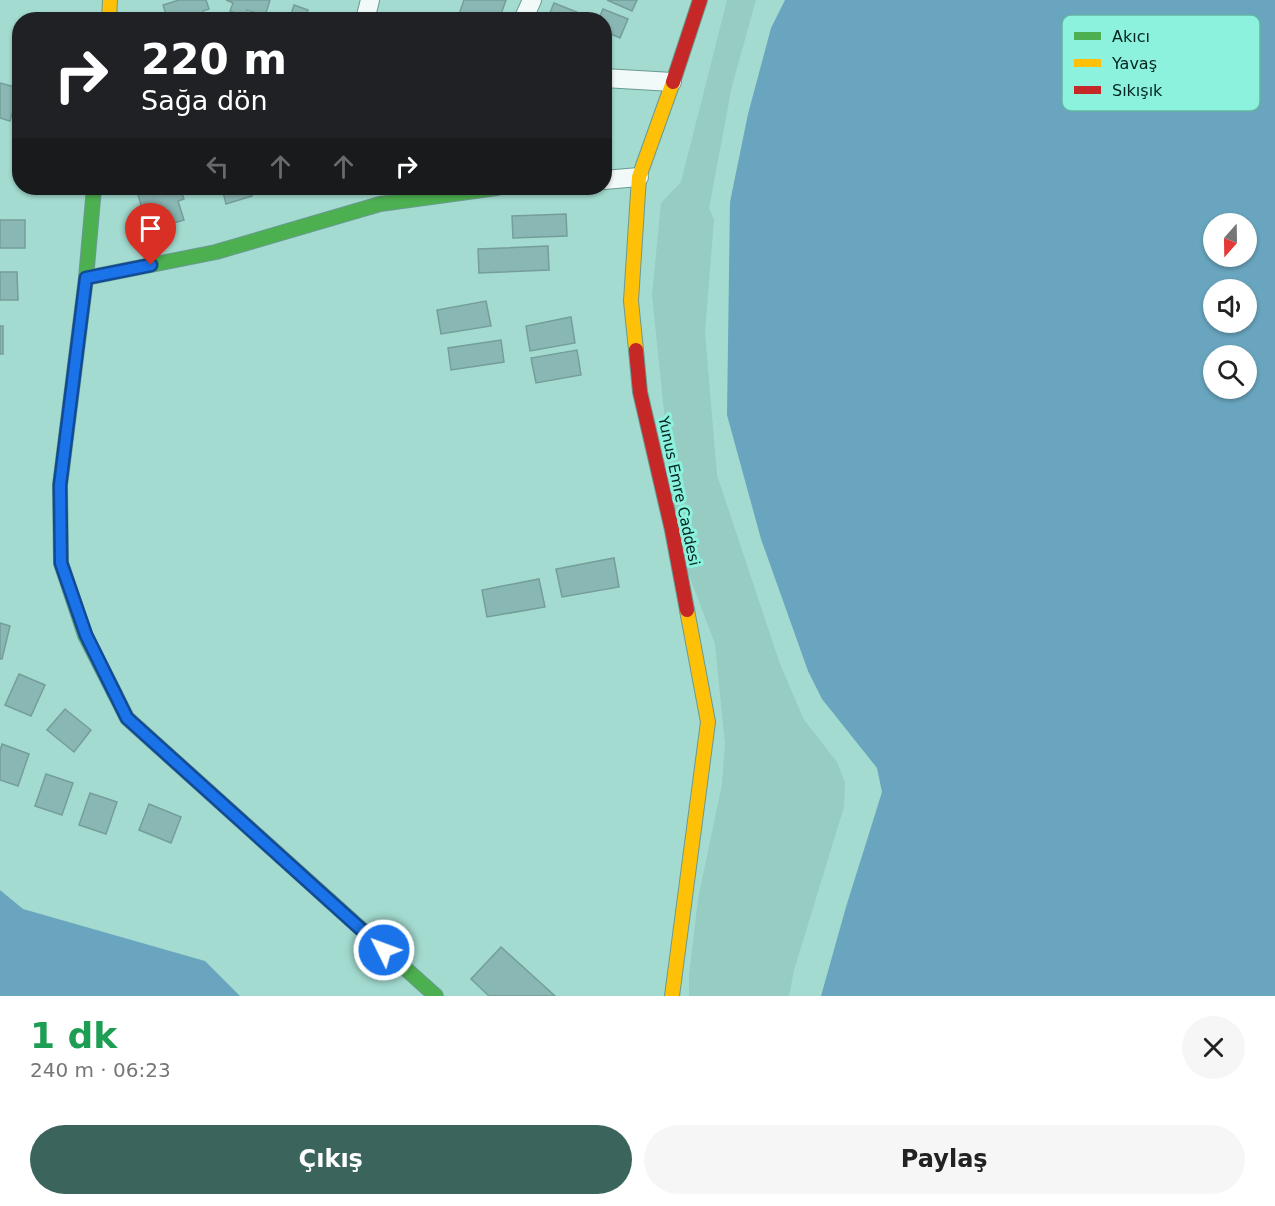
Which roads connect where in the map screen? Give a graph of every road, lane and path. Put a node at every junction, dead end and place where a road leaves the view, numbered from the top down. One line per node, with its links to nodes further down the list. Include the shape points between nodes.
1 (700, 0): 3 (main road, Yunus Emre Caddesi)
2 (612, 78): 3 (street)
3 (672, 82): 4 (main road, Yunus Emre Caddesi)
4 (639, 177): 5 (street); 10 (main road, Yunus Emre Caddesi, via 631,301 640,392 672,530 708,722)
5 (612, 179)
6 (93, 195): 8 (main road)
7 (378, 196): 8 (main road, via 216,252)
8 (86, 278): 9 (main road, via 60,485 61,563 86,635 127,718)
9 (436, 996)
10 (672, 996)

